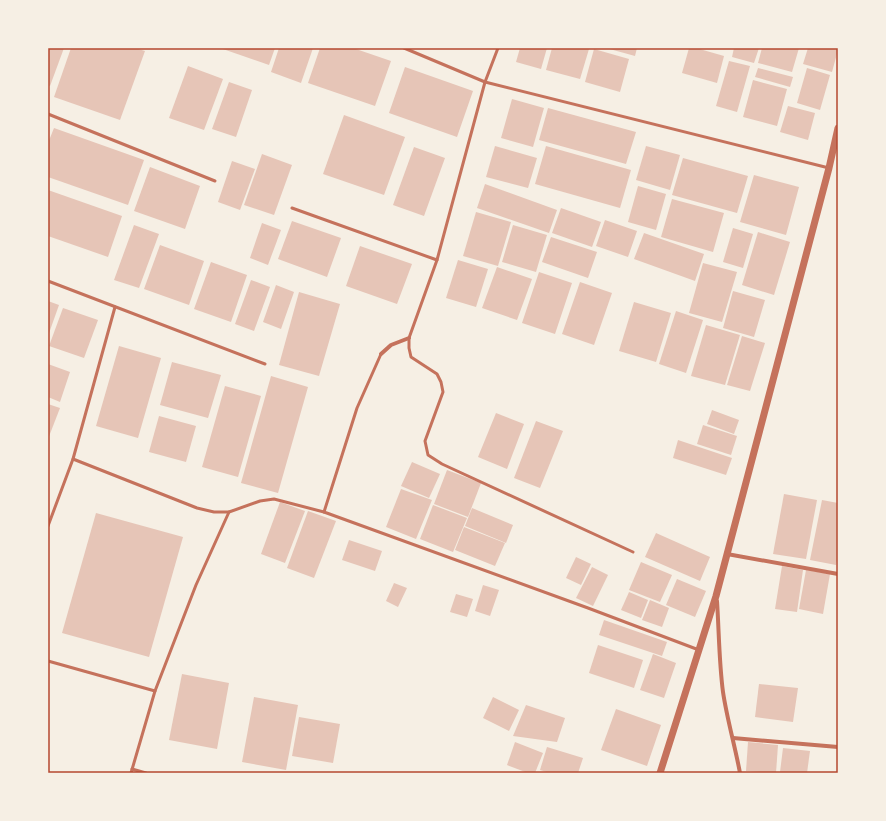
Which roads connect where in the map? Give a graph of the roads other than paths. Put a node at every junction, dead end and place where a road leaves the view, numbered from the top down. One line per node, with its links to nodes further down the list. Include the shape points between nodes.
1 (404, 48): 3 (lane)
2 (498, 48): 3 (lane)
3 (485, 82): 6 (lane); 9 (lane)
4 (48, 114): 7 (lane)
5 (838, 128): 6 (street)
6 (829, 168): 20 (street)
7 (215, 181)
8 (292, 208): 9 (lane)
9 (438, 260): 12 (lane)
10 (48, 281): 11 (lane)
11 (115, 307): 14 (lane); 15 (lane)
12 (409, 338): 13 (street, via 391,345); 19 (lane, via 411,358 437,374 443,392 425,442 428,455 442,464)
13 (381, 354): 17 (lane, via 356,408)
14 (265, 364)
15 (73, 460): 16 (lane, via 197,508); 18 (lane)
16 (229, 512): 17 (lane, via 274,499); 25 (lane, via 196,584)
17 (324, 512): 23 (lane)
18 (48, 526)
19 (633, 552)
20 (727, 554): 21 (street); 22 (street)
21 (838, 574)
22 (716, 596): 23 (street); 26 (street, via 723,691)
23 (699, 650): 31 (street)
24 (48, 661): 25 (lane)
25 (155, 691): 28 (lane)
26 (733, 738): 27 (street); 32 (street)
27 (838, 747)
28 (132, 769): 29 (lane); 30 (lane)
29 (131, 773)
30 (146, 773)
31 (660, 773)
32 (740, 773)

